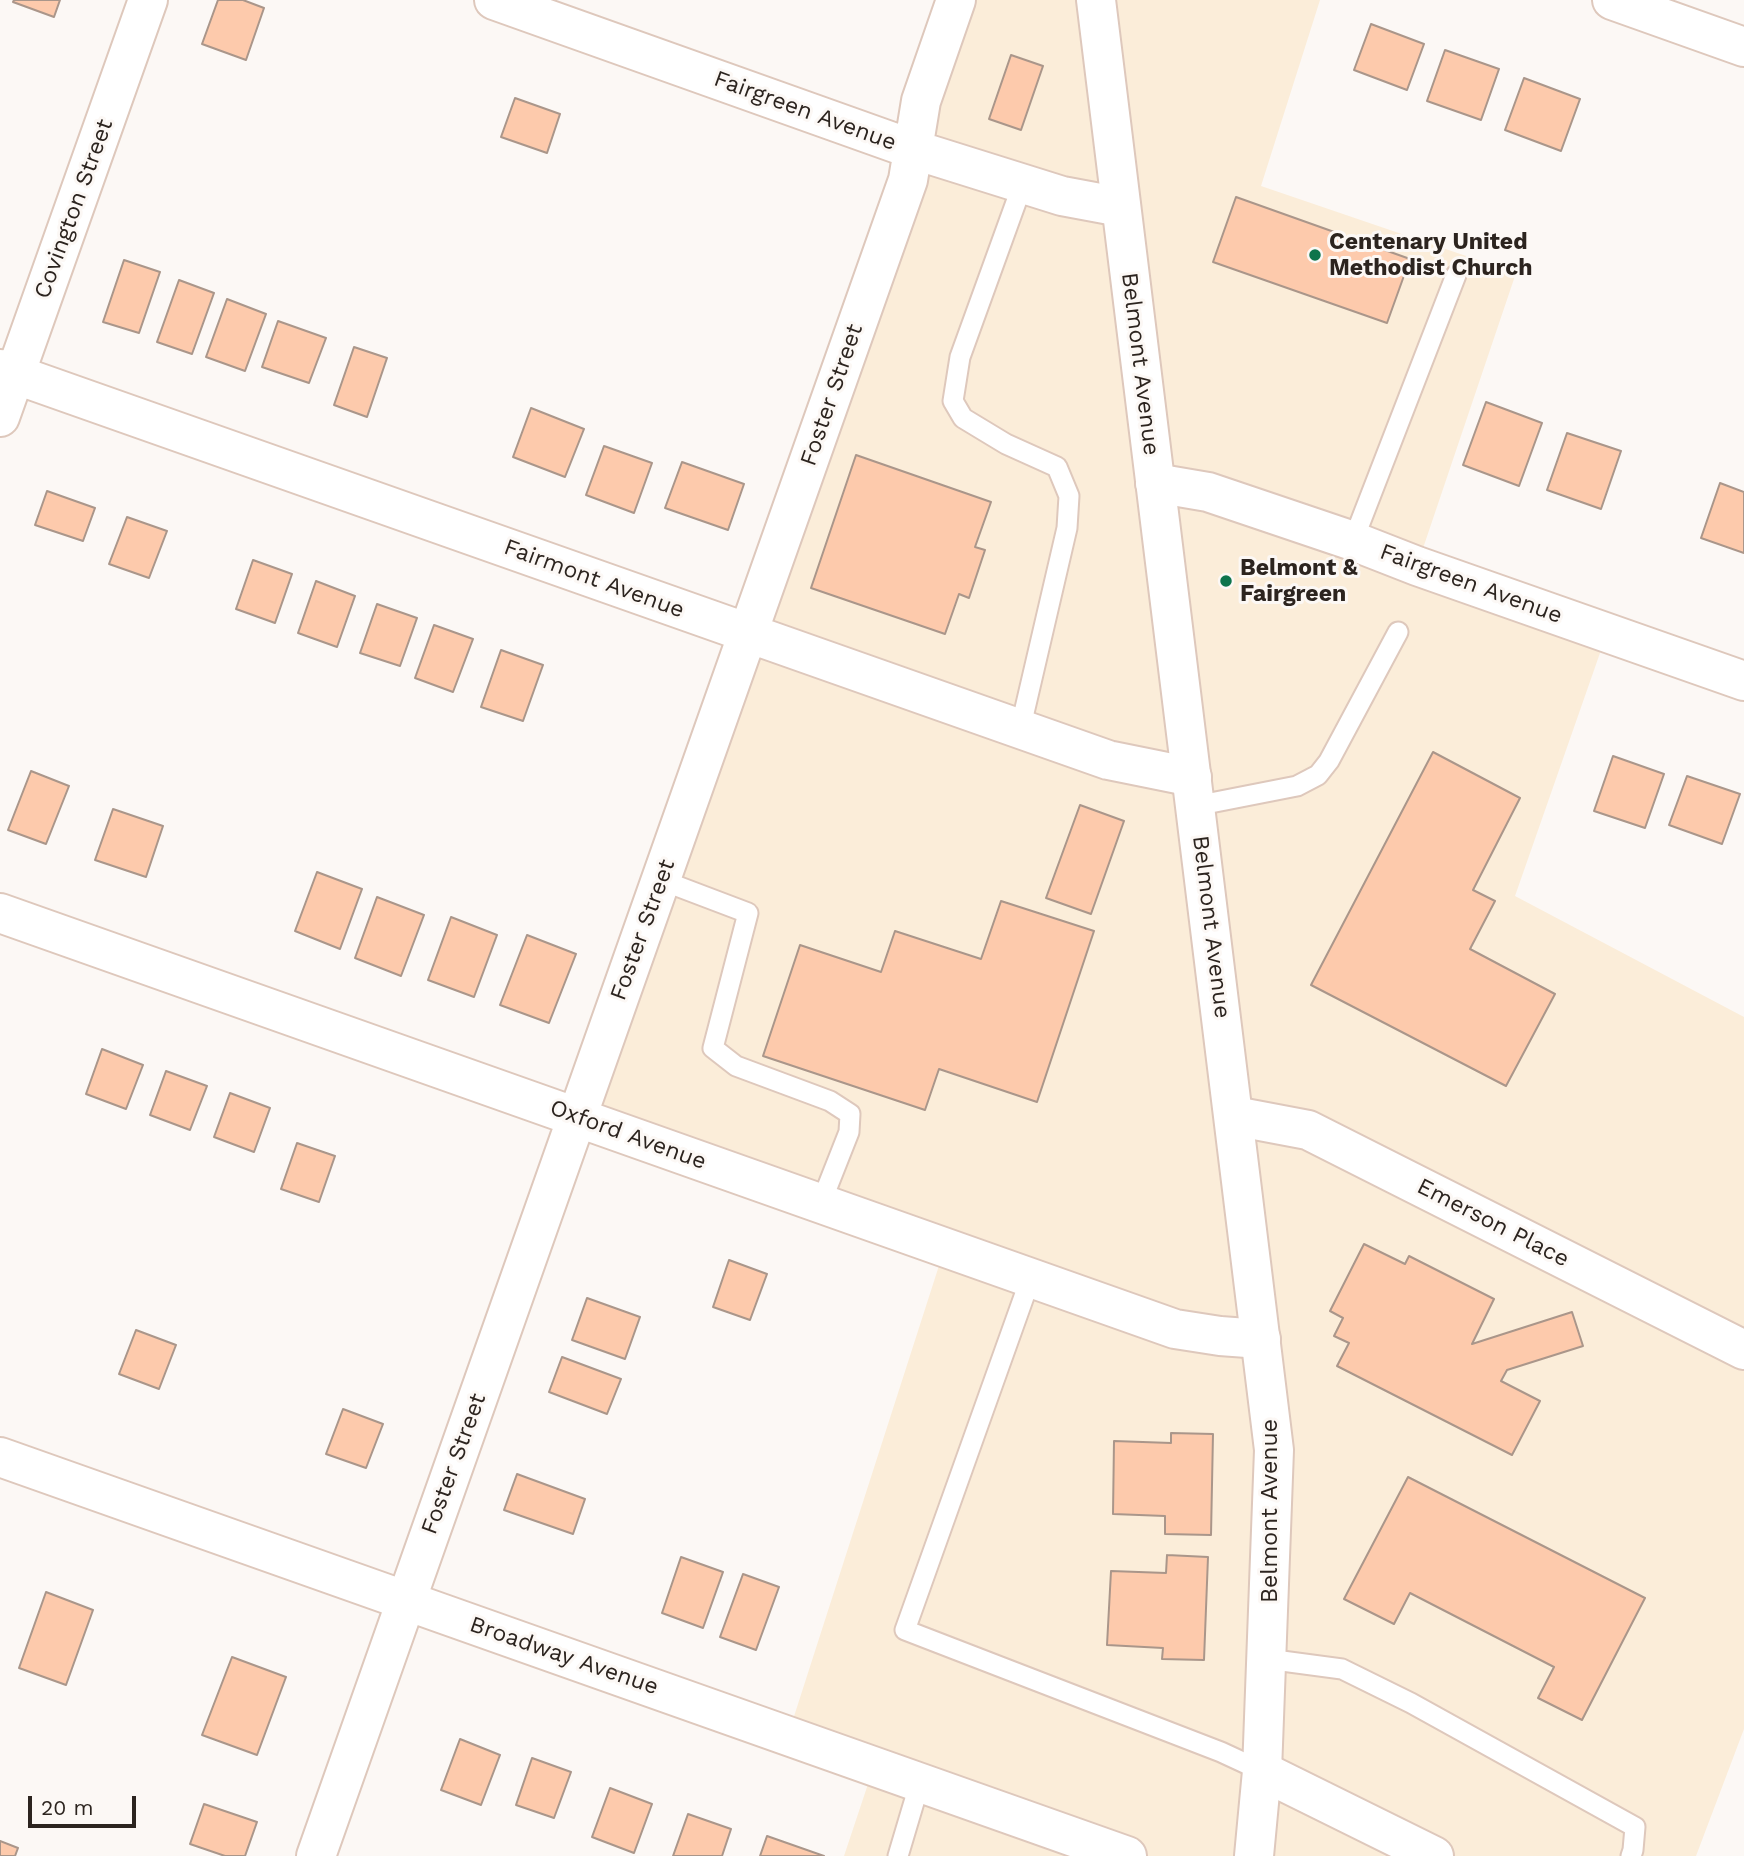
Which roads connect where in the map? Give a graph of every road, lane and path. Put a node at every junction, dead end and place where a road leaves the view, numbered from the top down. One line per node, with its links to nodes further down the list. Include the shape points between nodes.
1 (148, 0): 11 (street, Covington Street)
2 (494, 0): 7 (street, Fairgreen Avenue)
3 (956, 0): 7 (street, Foster Street, via 921,101)
4 (1096, 0): 9 (street, Belmont Avenue)
5 (1612, 0): 6 (street)
6 (1744, 47)
7 (912, 149): 8 (street, Fairgreen Avenue); 16 (street, Foster Street, via 908,180)
8 (1023, 183): 9 (street, Fairgreen Avenue); 18 (lane, via 960,357 953,401 963,418 1057,467 1069,496 1067,528)
9 (1121, 207): 13 (street, Belmont Avenue)
10 (1456, 275): 14 (lane)
11 (8, 372): 12 (street, Covington Street); 16 (street, Fairmont Avenue)
12 (0, 417)
13 (1155, 483): 14 (street, Fairgreen Avenue, via 1208,492); 19 (street, Belmont Avenue)
14 (1353, 541): 17 (street, Fairgreen Avenue)
15 (1398, 632): 19 (lane, via 1318,775 1297,786)
16 (748, 634): 18 (street, Fairmont Avenue); 20 (street, Foster Street)
17 (1744, 681)
18 (1020, 730): 19 (street, Fairmont Avenue)
19 (1194, 791): 23 (street, Belmont Avenue)
20 (661, 880): 22 (street, Foster Street); 24 (lane, via 748,913 713,1048 736,1066 830,1101 849,1114 849,1132)
21 (0, 913): 22 (street, Oxford Avenue)
22 (577, 1116): 24 (street, Oxford Avenue); 29 (street, Foster Street)
23 (1234, 1116): 26 (street, Belmont Avenue); 27 (street, Emerson Place, via 1308,1130)
24 (821, 1203): 25 (street, Oxford Avenue)
25 (1031, 1278): 26 (street, Oxford Avenue, via 1175,1329); 31 (lane, via 905,1630)
26 (1261, 1339): 30 (street, Belmont Avenue, via 1274,1450)
27 (1744, 1350)
28 (0, 1457): 29 (street, Broadway Avenue)
29 (405, 1600): 32 (street, Broadway Avenue); 33 (street, Foster Street)
30 (1267, 1659): 31 (street, Belmont Avenue); 38 (lane, via 1342,1669 1423,1710 1636,1827)
31 (1262, 1771): 36 (street, Belmont Avenue); 37 (street)
32 (920, 1782): 34 (lane); 35 (street, Broadway Avenue)
33 (316, 1856)
34 (898, 1856)
35 (1127, 1856)
36 (1254, 1856)
37 (1434, 1856)
38 (1630, 1856)

